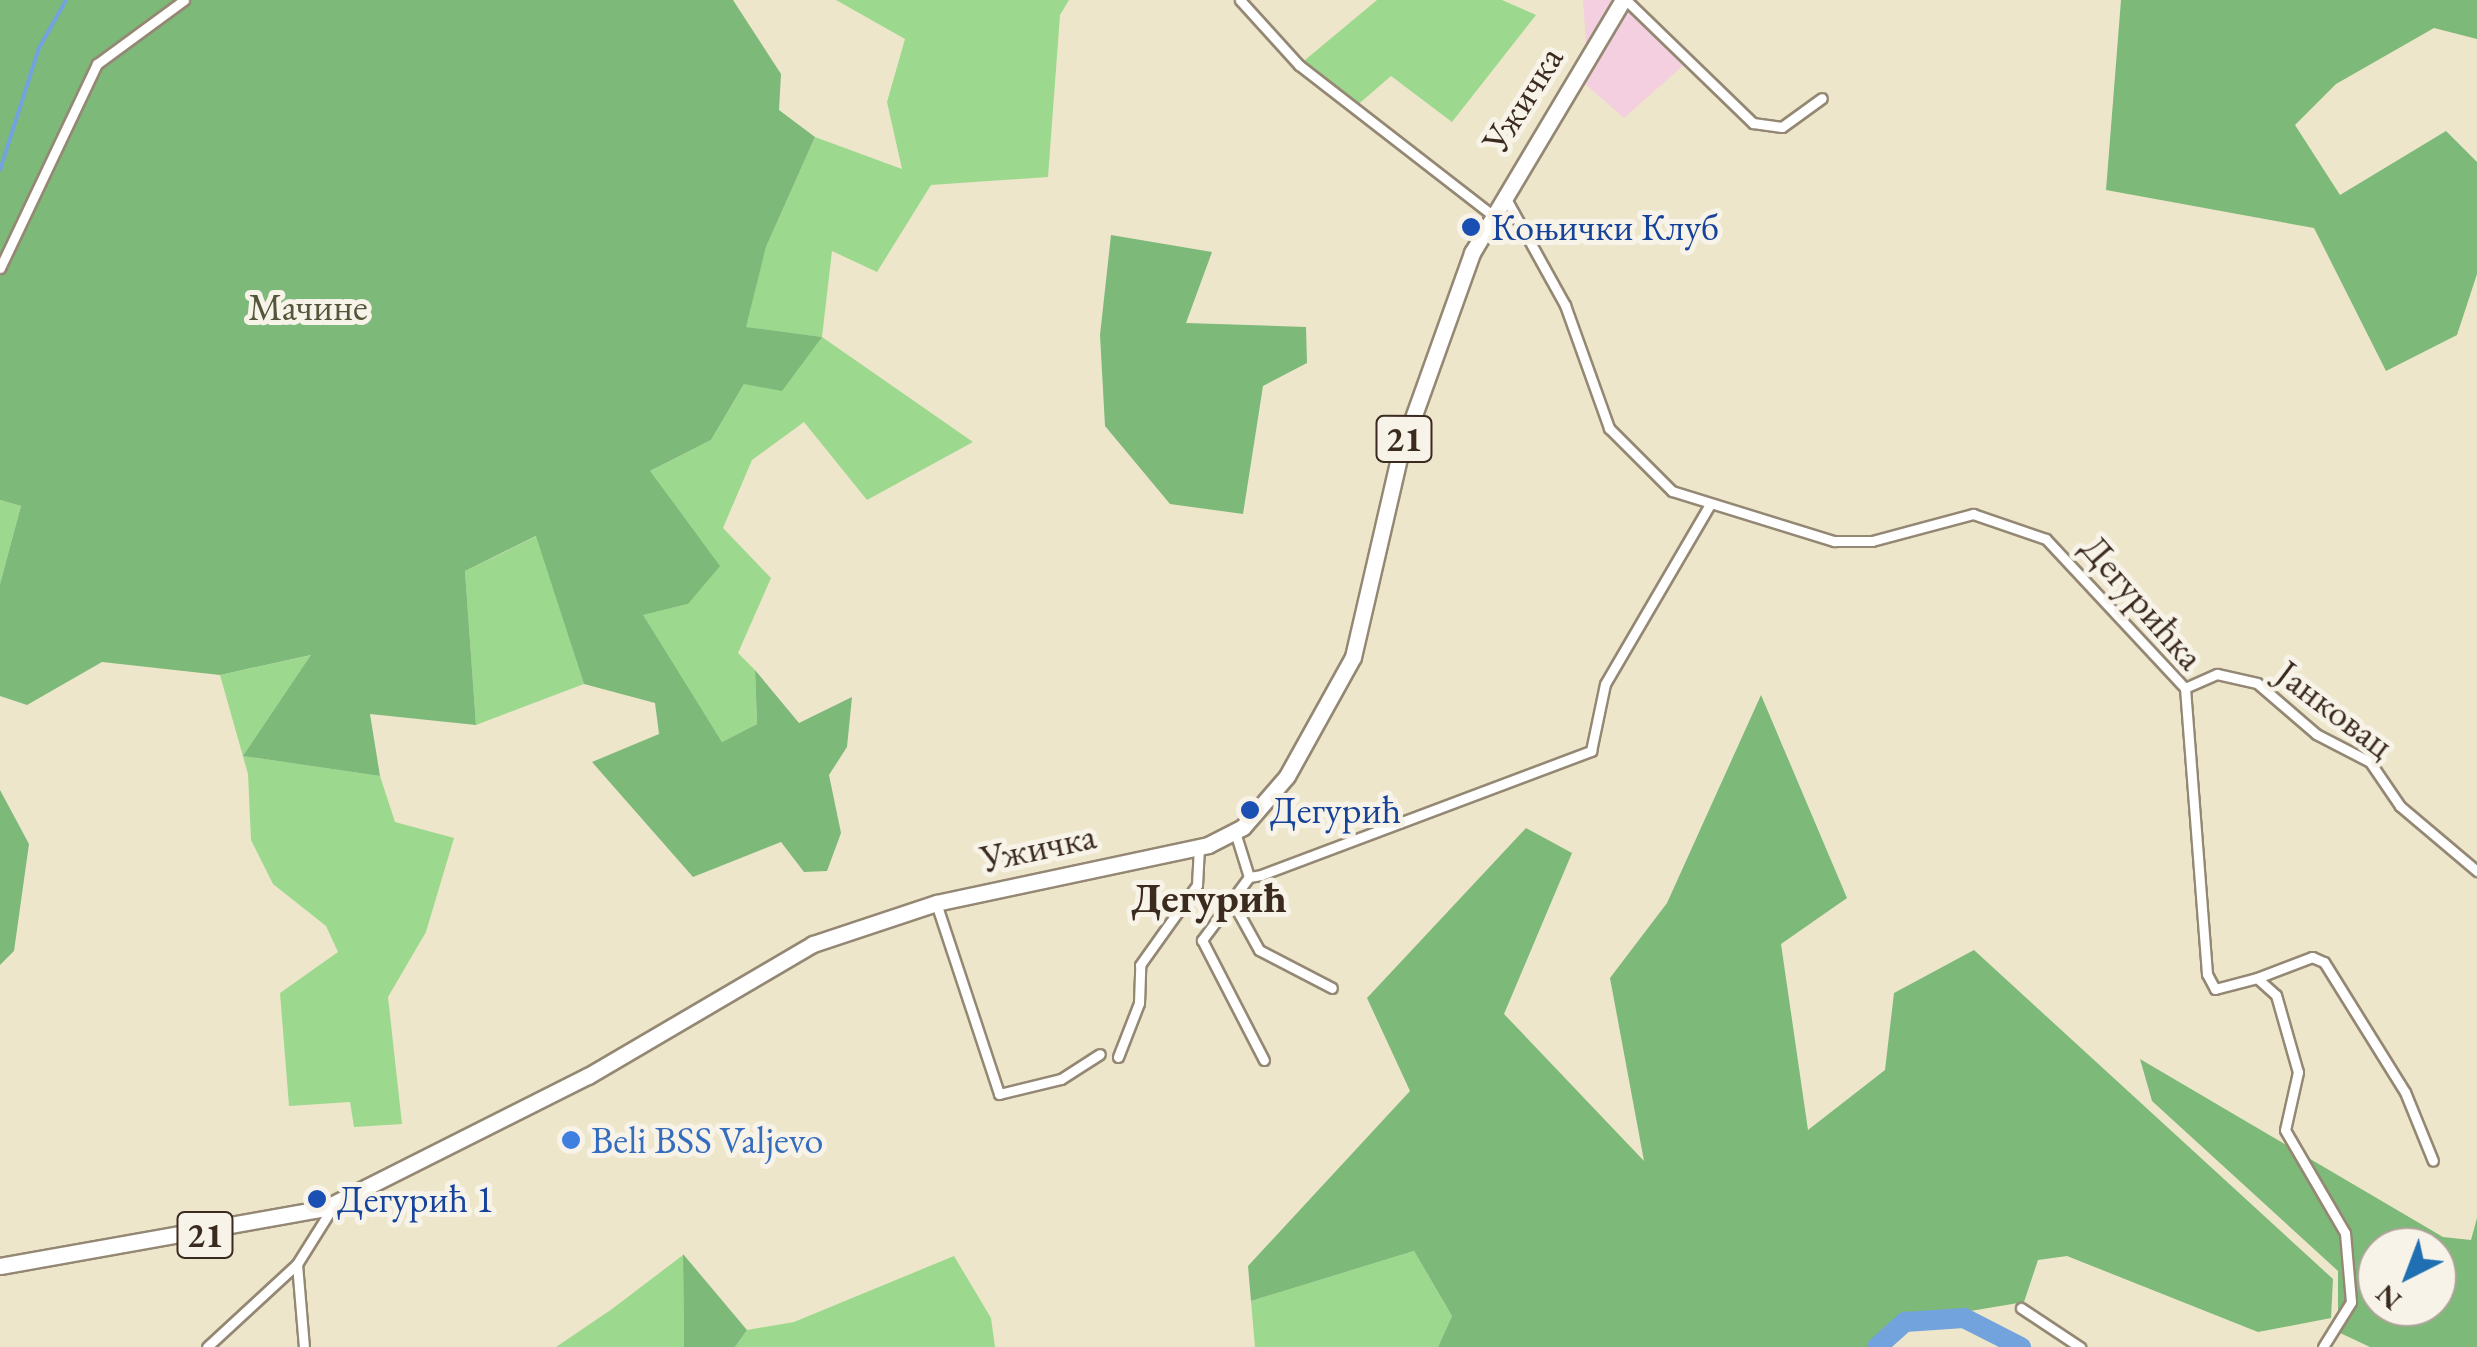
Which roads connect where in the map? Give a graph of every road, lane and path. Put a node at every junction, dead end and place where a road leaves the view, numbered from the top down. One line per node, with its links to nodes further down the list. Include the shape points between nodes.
1 (184, 0): 7 (street, via 97,64)
2 (1240, 0): 6 (street, via 1300,66)
3 (1624, 0): 4 (street, via 1754,124 1782,127); 5 (main road, Ужичка / 21)
4 (1822, 98)
5 (1502, 192): 6 (main road, Ужичка / 21); 8 (street, Дегурићка, via 1564,305 1610,428 1672,491)
6 (1491, 214): 10 (main road, Ужичка / 21, via 1398,457 1347,672 1277,792)
7 (0, 268)
8 (1709, 506): 9 (street, Дегурићка, via 1834,541 1872,542 1973,514 2046,539); 13 (street, via 1605,684 1591,751)
9 (2185, 688): 12 (street, Јанковац, via 2217,674 2257,682 2316,734 2370,762 2400,806); 16 (street, Дегурићка, via 2207,974 2230,992)
10 (1235, 832): 11 (main road, Ужичка / 21); 13 (street)
11 (1199, 848): 15 (main road, Ужичка / 21); 19 (street, via 1197,885 1140,965 1139,1003)
12 (2477, 871)
13 (1248, 876): 14 (street)
14 (1232, 901): 17 (street, via 1259,950); 20 (street, via 1202,940)
15 (936, 902): 18 (street, via 999,1094 1061,1079); 22 (main road, Ужичка / 21, via 791,955 588,1076)
16 (2257, 978): 21 (street, via 2312,957 2324,962 2405,1092); 29 (street, via 2290,1024 2298,1072 2285,1130 2345,1233 2351,1302)
17 (1332, 988)
18 (1100, 1054)
19 (1118, 1058)
20 (1264, 1060)
21 (2432, 1161)
22 (335, 1204): 23 (street); 24 (main road, Ужичка / 21, via 229,1231)
23 (296, 1264): 26 (street); 27 (street)
24 (0, 1266)
25 (2021, 1308): 28 (street)
26 (208, 1347)
27 (304, 1347)
28 (2080, 1347)
29 (2323, 1347)

